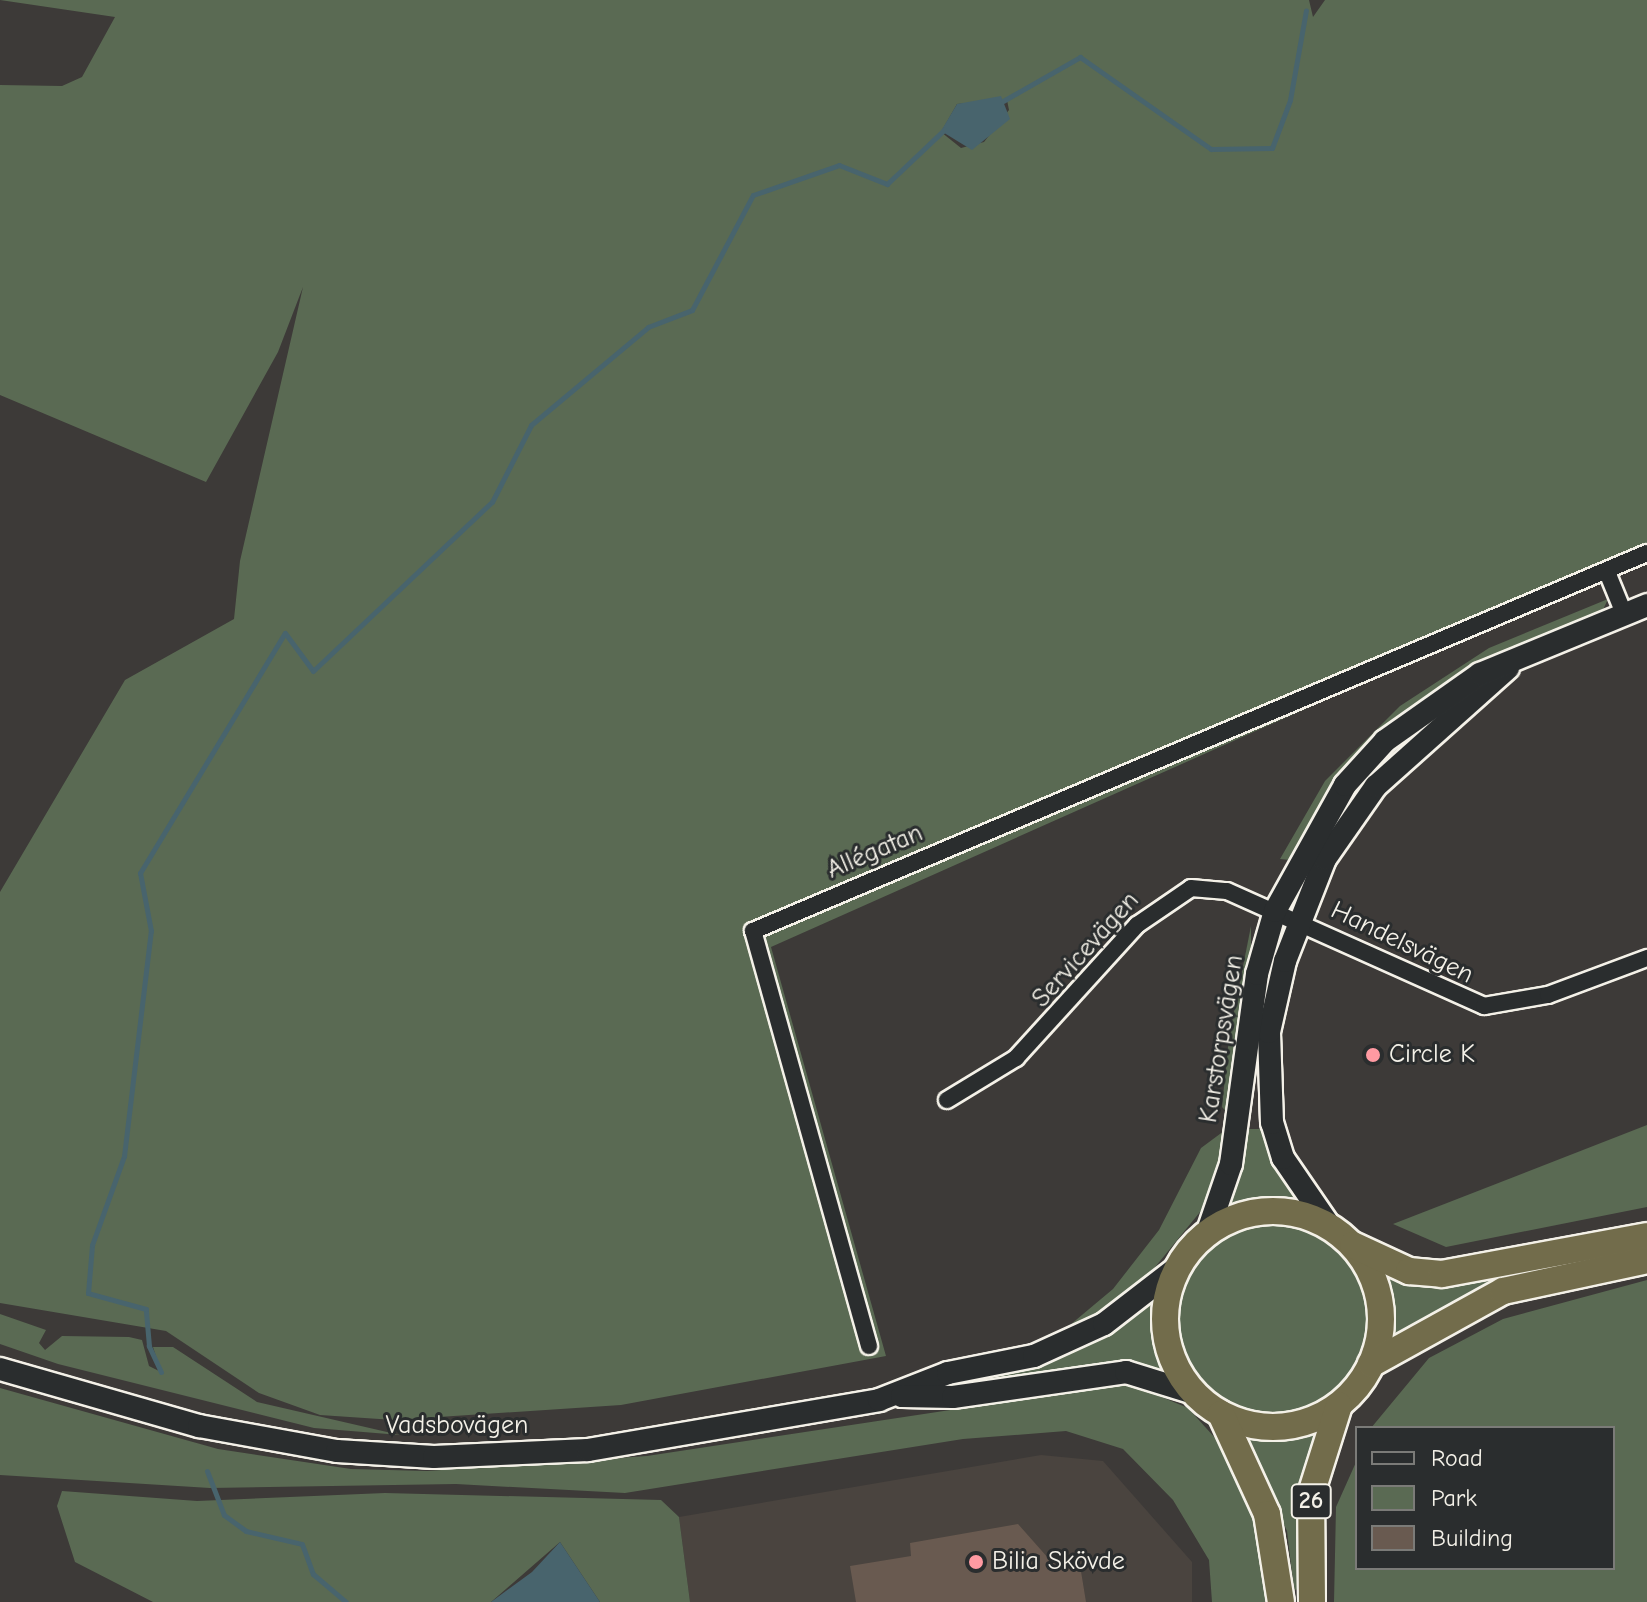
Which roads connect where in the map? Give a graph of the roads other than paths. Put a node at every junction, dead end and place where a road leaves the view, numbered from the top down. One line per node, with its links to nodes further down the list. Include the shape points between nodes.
1 (1647, 553): 2 (street)
2 (1607, 572): 4 (street); 15 (street, Allégatan, via 753,931)
3 (1647, 605): 4 (main road, Karstorpsvägen)
4 (1625, 616): 5 (main road, Karstorpsvägen)
5 (1508, 668): 6 (main road, Karstorpsvägen, via 1480,674 1441,697 1375,752 1318,825); 7 (main road, Karstorpsvägen, via 1376,786 1325,859)
6 (1275, 911): 7 (street, Handelsvägen); 9 (street, Servicevägen, via 1216,888 1175,893 1016,1058); 10 (main road, Karstorpsvägen, via 1257,974 1231,1164)
7 (1298, 921): 8 (street, Handelsvägen, via 1461,1002 1484,1006 1548,995); 11 (main road, Karstorpsvägen, via 1275,997 1267,1094 1283,1158)
8 (1647, 958)
9 (947, 1100)
10 (1207, 1234): 11 (highway, via 1268,1211); 14 (highway)
11 (1340, 1236): 12 (highway, via 1409,1271 1442,1274); 17 (highway, 26, via 1378,1291 1381,1328)
12 (1647, 1236)
13 (1647, 1260): 17 (highway, 26, via 1503,1291)
14 (1179, 1266): 20 (highway, 26, via 1166,1332); 21 (main road, Vadsbovägen, via 1068,1343 948,1373)
15 (869, 1346)
16 (0, 1362): 19 (main road, Vadsbovägen)
17 (1371, 1364): 22 (highway, 26)
18 (0, 1369): 19 (main road, Vadsbovägen)
19 (27, 1375): 21 (main road, Vadsbovägen, via 199,1426 382,1455 513,1456 639,1445)
20 (1194, 1393): 21 (main road, Vadsbovägen, via 1126,1372 953,1397); 23 (highway, 26)
21 (893, 1396)
22 (1339, 1405): 23 (highway, 26, via 1281,1427); 25 (highway, 26, via 1311,1494)
23 (1221, 1414): 24 (highway, 26, via 1267,1514)
24 (1281, 1602)
25 (1312, 1602)

